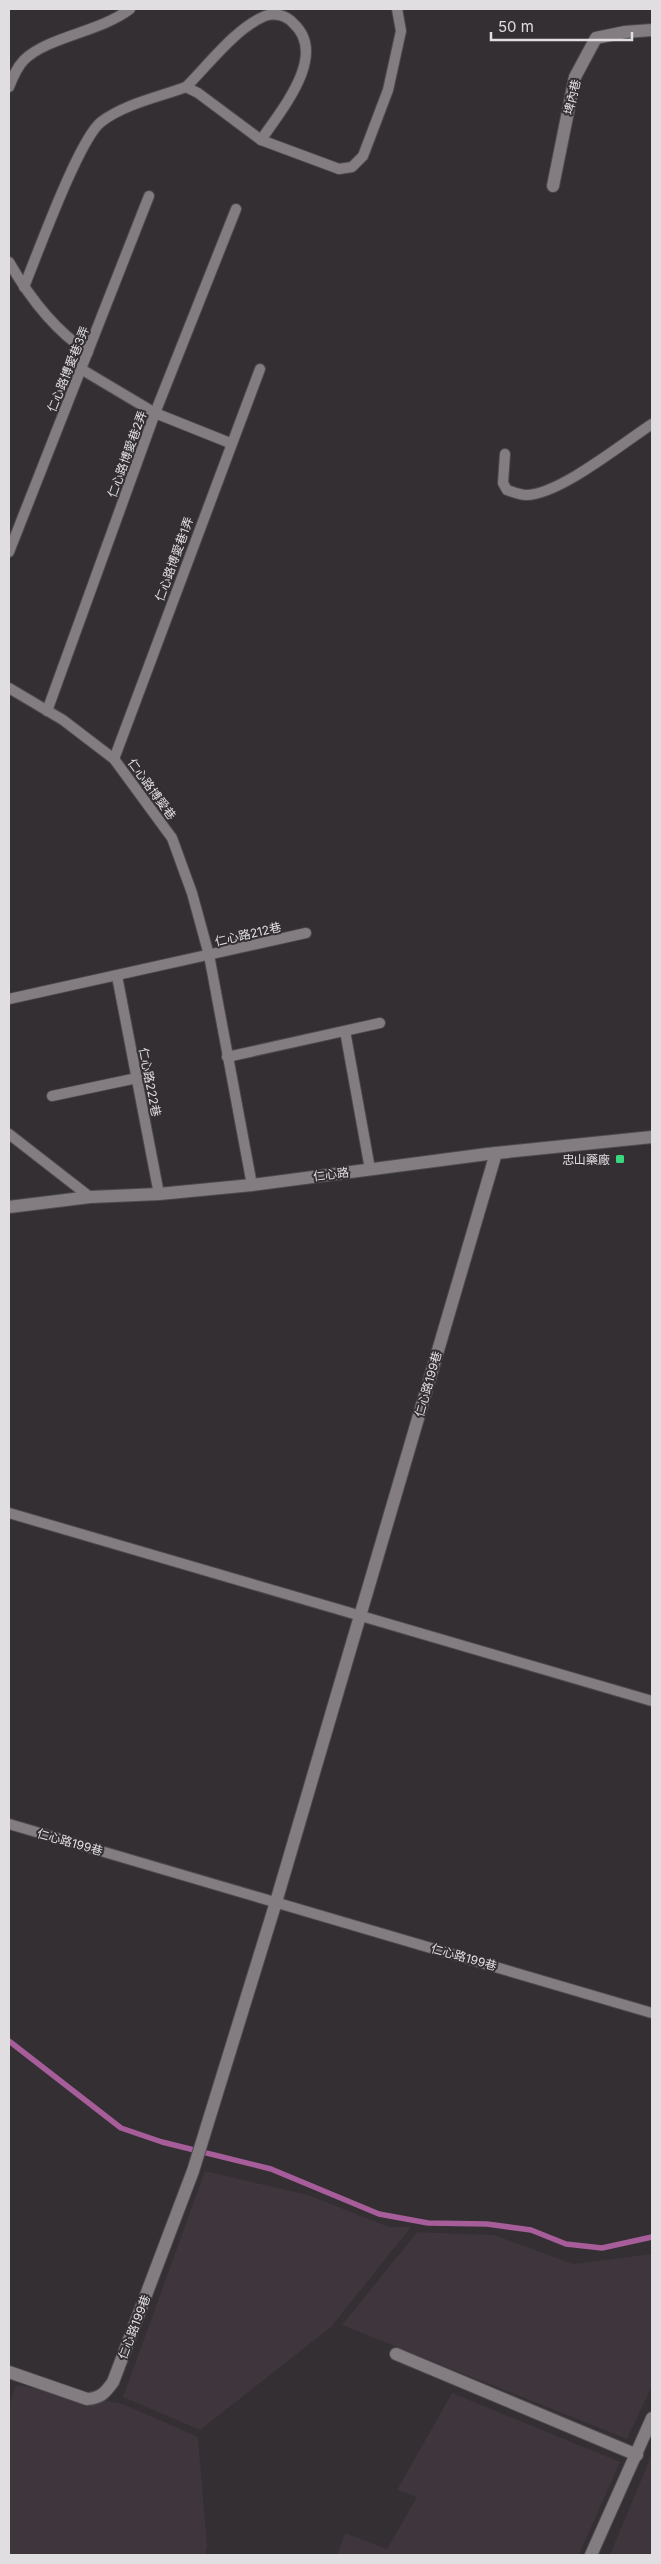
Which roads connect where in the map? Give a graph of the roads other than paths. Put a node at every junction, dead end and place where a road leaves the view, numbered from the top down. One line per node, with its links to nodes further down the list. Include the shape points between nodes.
1 (130, 9): 4 (lane, via 101,26 37,50 24,59)
2 (398, 9): 6 (lane, via 400,31 388,90 363,156 352,167 339,168)
3 (652, 30): 7 (street, 埤內巷, via 596,38 575,77)
4 (9, 87)
5 (186, 87): 6 (lane); 6 (lane, via 244,28 267,14 286,16 302,31 308,55 298,82); 11 (lane, via 116,113 100,123 84,144)
6 (261, 140)
7 (553, 186)
8 (150, 196): 12 (lane, 仁心路博愛巷3弄)
9 (236, 209): 15 (lane, 仁心路博愛巷2弄)
10 (9, 262): 11 (lane)
11 (24, 287): 12 (lane, via 71,342)
12 (88, 352): 14 (lane, 仁心路博愛巷3弄)
13 (260, 369): 17 (lane, 仁心路博愛巷1弄)
14 (81, 370): 15 (lane); 19 (lane, 仁心路博愛巷3弄)
15 (156, 413): 17 (lane); 21 (lane, 仁心路博愛巷2弄)
16 (652, 424): 18 (lane, via 560,485 539,493 524,495 507,490 503,483)
17 (230, 443): 22 (lane, 仁心路博愛巷1弄)
18 (505, 454)
19 (9, 552)
20 (9, 688): 21 (lane, 仁心路博愛巷)
21 (48, 711): 22 (lane, 仁心路博愛巷)
22 (114, 759): 24 (lane, 仁心路博愛巷, via 172,838)
23 (306, 933): 24 (lane, 仁心路212巷)
24 (209, 955): 25 (lane); 29 (lane, 仁心路212巷)
25 (117, 976): 26 (lane); 30 (lane, 仁心路222巷)
26 (9, 999)
27 (380, 1023): 28 (lane)
28 (345, 1031): 29 (lane); 35 (lane)
29 (228, 1057): 36 (lane, 仁心路212巷)
30 (137, 1078): 31 (lane); 37 (lane, 仁心路222巷)
31 (52, 1096)
32 (9, 1134): 38 (lane)
33 (652, 1137): 34 (street, 仁心路)
34 (496, 1153): 35 (street, 仁心路); 41 (street, 仁心路199巷)
35 (370, 1169): 36 (street, 仁心路)
36 (252, 1185): 37 (street, 仁心路)
37 (159, 1194): 38 (street, 仁心路)
38 (90, 1197): 39 (street, 仁心路)
39 (9, 1207)
40 (9, 1513): 41 (lane)
41 (360, 1615): 42 (lane); 44 (street, 仁心路199巷)
42 (652, 1701)
43 (9, 1824): 44 (lane, 仁心路199巷)
44 (276, 1902): 45 (lane, 仁心路199巷); 47 (street, 仁心路199巷, via 195,2164 113,2382 105,2393 88,2399)
45 (652, 2013)
46 (396, 2354): 49 (street)
47 (9, 2372)
48 (652, 2418): 49 (street)
49 (637, 2455): 50 (street)
50 (591, 2555)

